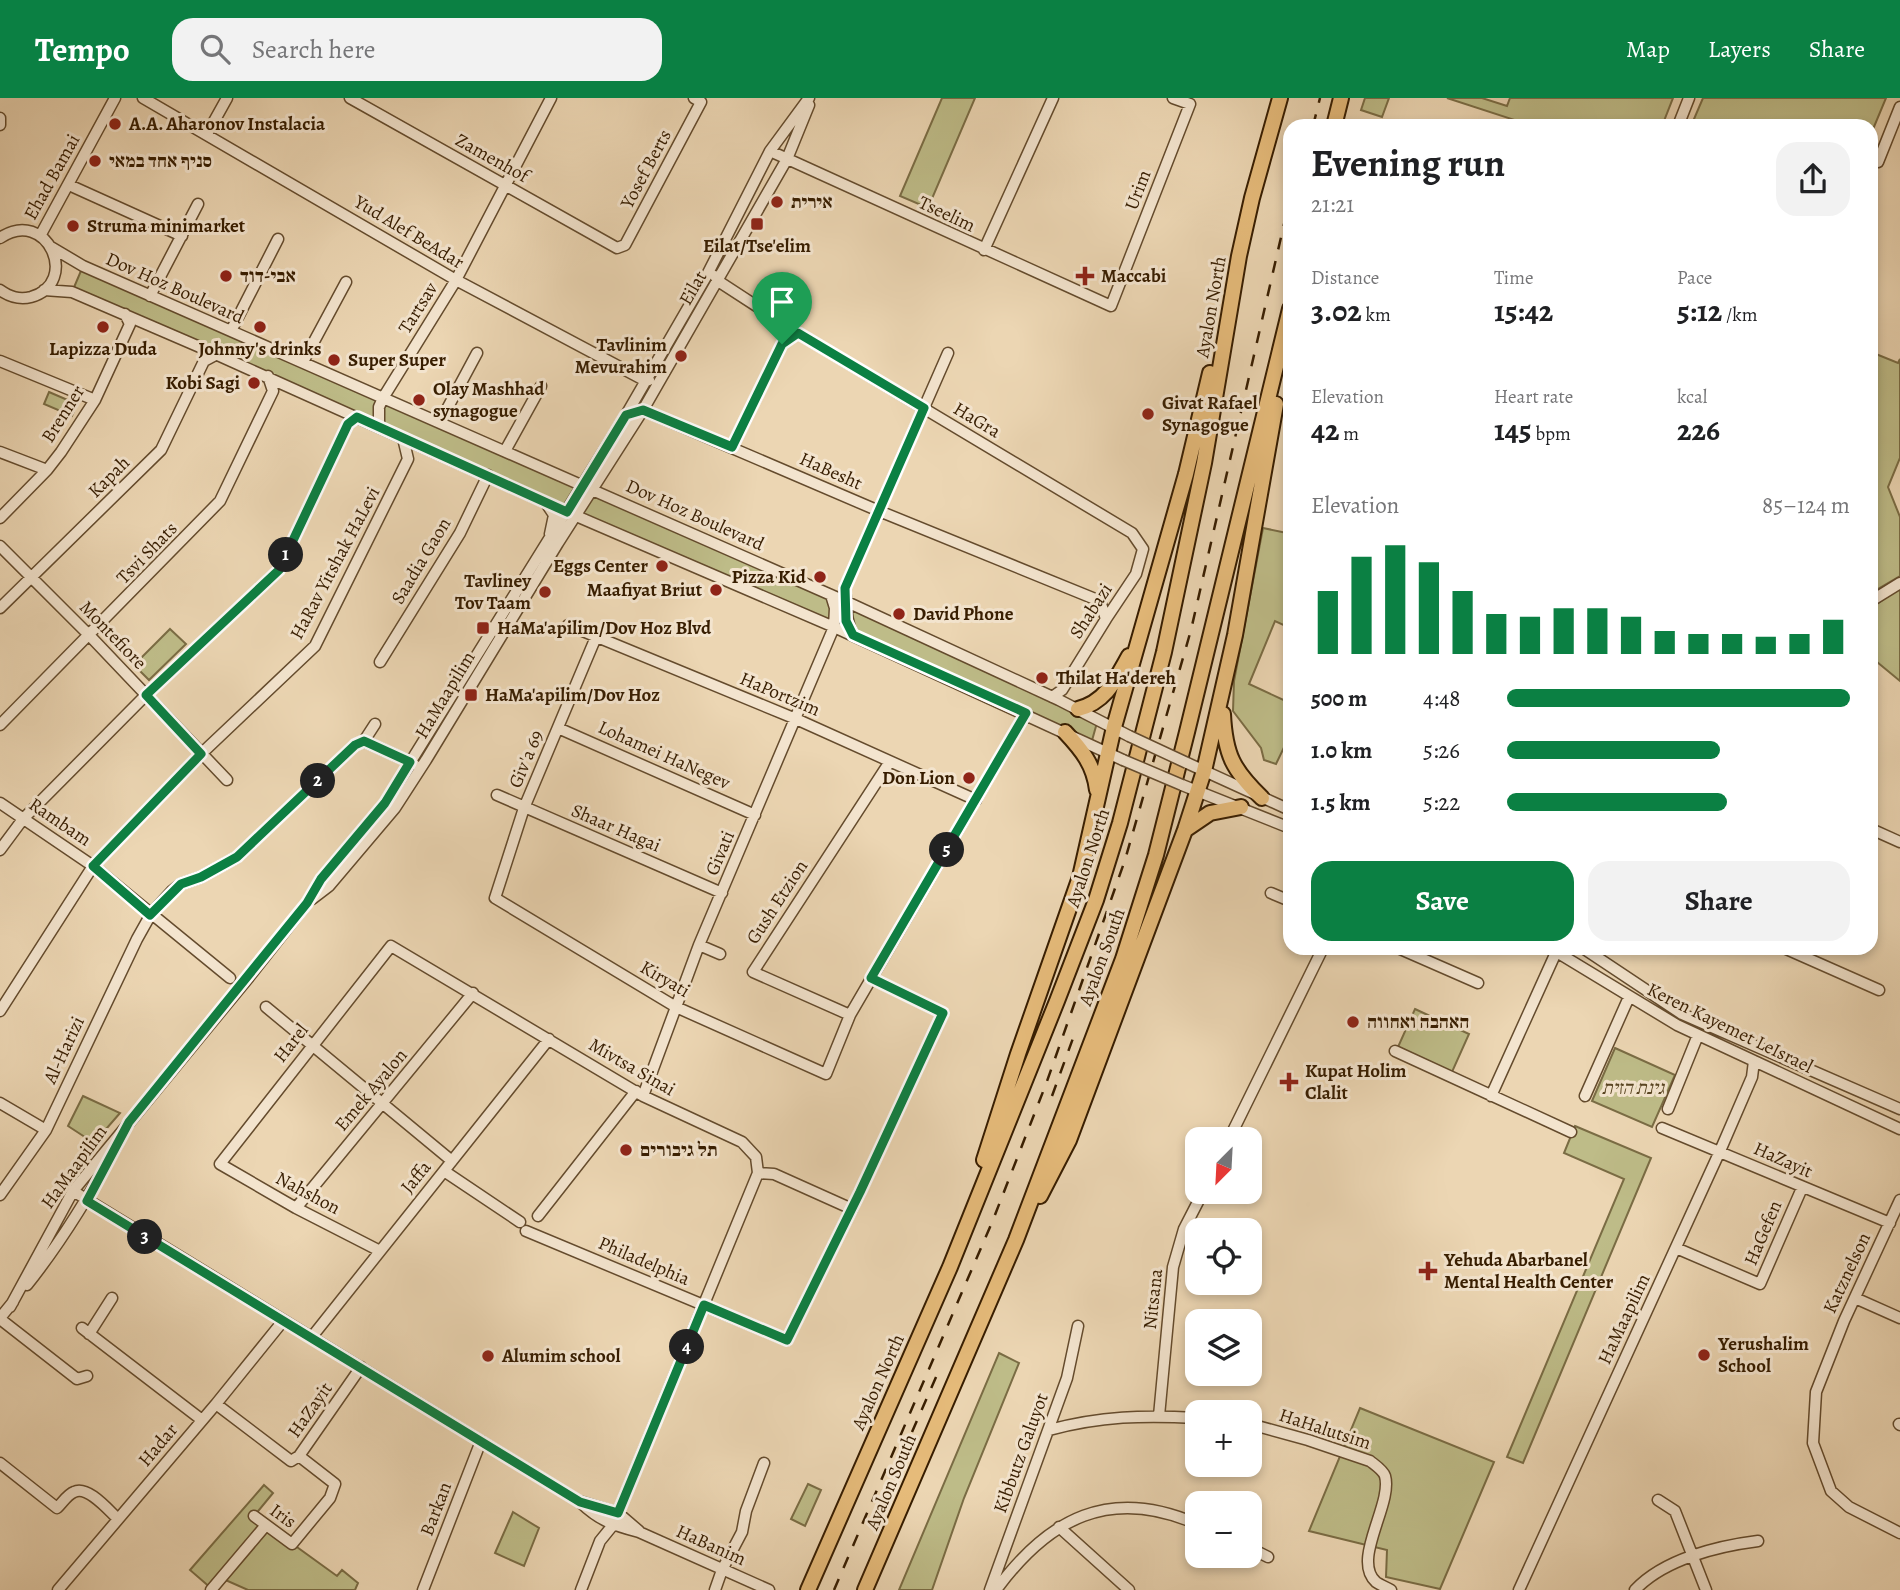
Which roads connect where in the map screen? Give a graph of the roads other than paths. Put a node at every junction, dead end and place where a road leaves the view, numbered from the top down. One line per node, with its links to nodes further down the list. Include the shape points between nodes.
1 (115, 98): 22 (street, Ehad Bamai)
2 (143, 98): 18 (street, Yud Alef BeAdar)
3 (227, 98): 18 (street)
4 (350, 98): 23 (street, Zamenhof)
5 (551, 98): 23 (street, Tartsav)
6 (811, 98): 19 (street, Eilat); 20 (street, Eilat)
7 (1053, 98): 31 (street)
8 (1173, 98): 40 (street, Urim, via 1190,104)
9 (1280, 98): 32 (highway, Ayalon North)
10 (1341, 98): 15 (highway)
11 (1689, 98): 16 (street)
12 (698, 100): 30 (street, Yosef Berts, via 625,245)
13 (1900, 107): 21 (street)
14 (0, 118): 17 (street)
15 (1336, 119)
16 (1681, 119)
17 (0, 125)
18 (207, 134): 34 (street, Yud Alef BeAdar)
19 (770, 151): 20 (street, Tseelim); 33 (street, Eilat)
20 (787, 159): 31 (street, Tseelim); 35 (street, Eilat)
21 (1878, 162)
22 (69, 185): 25 (street, Ehad Bamai); 26 (street)
23 (506, 186): 30 (street, Zamenhof); 34 (street, Tartsav)
24 (198, 204): 26 (street)
25 (40, 236): 27 (street, via 18,230); 29 (street, Dov Hoz Boulevard)
26 (182, 236): 39 (street)
27 (0, 238)
28 (278, 239): 42 (street)
29 (51, 247): 38 (street, via 55,274); 39 (street, Dov Hoz Boulevard)
30 (617, 248)
31 (984, 250): 40 (street, Tseelim)
32 (1239, 256): 92 (highway); 193 (highway, Ayalon North, via 1196,503 1120,822 1096,900)
33 (713, 262): 35 (street); 53 (street, Eilat)
34 (456, 280): 53 (street, Yud Alef BeAdar); 55 (street, Tartsav)
35 (718, 281): 43 (street, HaGra); 52 (street, Eilat)
36 (346, 282): 49 (street)
37 (0, 290): 38 (street, via 16,298)
38 (44, 290): 41 (street, via 72,292)
39 (150, 296): 42 (street, Dov Hoz Boulevard)
40 (1111, 306)
41 (125, 314): 47 (street); 56 (street, Brenner, via 130,324)
42 (231, 331): 49 (street, Dov Hoz Boulevard)
43 (798, 333): 57 (street, HaGra); 64 (street, via 782,344)
44 (1283, 338): 190 (highway, Ayalon South, via 1152,867 1123,959)
45 (948, 352): 57 (street)
46 (477, 353): 61 (street)
47 (217, 354): 51 (street); 78 (street, Kapah, via 204,361 161,450)
48 (0, 360): 56 (street)
49 (303, 362): 55 (street, Dov Hoz Boulevard)
50 (1283, 363): 98 (highway)
51 (268, 376): 60 (street); 91 (street, Tsvi Shats, via 273,391 220,501)
52 (663, 376): 53 (street); 58 (street, Eilat)
53 (646, 381): 59 (street, Eilat)
54 (541, 386): 65 (street)
55 (383, 398): 61 (street, Dov Hoz Boulevard); 62 (street, Tartsav)
56 (94, 400): 67 (street, Brenner)
57 (924, 408): 72 (street); 77 (street, HaGra, via 1132,533)
58 (643, 410): 59 (street); 64 (street, HaBesht); 70 (street, Eilat)
59 (626, 415): 69 (street, Eilat)
60 (357, 417): 62 (street); 96 (street, via 348,424 279,570)
61 (440, 422): 65 (street, Dov Hoz Boulevard)
62 (379, 426): 63 (street)
63 (403, 438): 68 (street); 109 (street, HaRav Yitshak HaLevi, via 408,459 315,646)
64 (732, 447): 72 (street, HaBesht)
65 (505, 451): 69 (street, Dov Hoz Boulevard)
66 (0, 452): 67 (street)
67 (47, 470): 74 (street, Brenner)
68 (488, 475): 71 (street); 94 (street, Saadia Gaon, via 460,533)
69 (583, 485): 70 (street, Dov Hoz Boulevard); 73 (street, HaMaapilim)
70 (594, 489): 73 (street, HaMaapilim); 81 (street, Dov Hoz Boulevard)
71 (544, 501): 73 (street); 75 (street, via 554,514)
72 (879, 511): 80 (street); 83 (street, HaBesht)
73 (572, 514): 75 (street, HaMaapilim); 89 (street); 112 (street, HaMaapilim)
74 (0, 518)
75 (550, 538): 110 (street, HaMaapilim)
76 (0, 546): 78 (street, Montefiore)
77 (1143, 549): 85 (street, Shabazi, via 1136,574)
78 (32, 578): 86 (street, Kapah); 91 (street, Montefiore)
79 (1900, 583): 82 (street)
80 (845, 588): 81 (street); 84 (street)
81 (831, 595): 84 (street, Dov Hoz Boulevard); 89 (street)
82 (1878, 597)
83 (1100, 601): 85 (street, HaBesht); 87 (street)
84 (847, 602): 90 (street, via 846,621); 97 (street, Dov Hoz Boulevard)
85 (1118, 602): 87 (street, Shabazi)
86 (0, 608)
87 (1105, 619): 95 (street, Shabazi)
88 (568, 625): 93 (street, HaPortzim)
89 (834, 626): 90 (street); 101 (street, Givati)
90 (853, 635): 100 (street)
91 (90, 636): 96 (street, Montefiore); 103 (street, Tsvi Shats)
92 (1141, 636): 99 (highway, via 1109,690 1089,706); 104 (highway)
93 (596, 637): 101 (street, HaPortzim); 105 (street, Giv'a 69)
94 (380, 662)
95 (1062, 690): 97 (street, Shabazi); 99 (street)
96 (146, 695): 109 (street, Montefiore); 125 (street)
97 (1052, 697): 99 (street, Dov Hoz Boulevard)
98 (1222, 697): 113 (highway); 117 (highway, via 1228,756)
99 (1072, 706): 104 (street, Dov Hoz Boulevard)
100 (1026, 713): 106 (street); 118 (street)
101 (796, 719): 111 (street, HaPortzim); 124 (street, Givati)
102 (375, 724): 107 (street, Al-Harizi)
103 (0, 725)
104 (1114, 727): 108 (highway); 113 (street, Dov Hoz Boulevard, bridge)
105 (558, 729): 123 (street, Giv'a 69); 124 (street, Lohamei HaNegev)
106 (1065, 732): 108 (street); 119 (highway, via 1086,754)
107 (364, 741): 110 (street); 137 (street, Al-Harizi, via 237,857 181,884)
108 (1108, 752): 115 (street, bridge); 119 (highway)
109 (201, 754): 114 (street, Montefiore); 131 (street, HaRav Yitshak HaLevi)
110 (410, 762): 112 (street); 136 (street, HaMaapilim, via 385,803 321,879)
111 (889, 762): 118 (street, HaPortzim); 156 (street, Gush Etzion, via 753,972)
112 (421, 768): 136 (street, HaMaapilim, via 395,808 329,886)
113 (1204, 771): 115 (highway); 117 (street)
114 (227, 780)
115 (1198, 791): 121 (street); 127 (highway)
116 (496, 795): 123 (street, Shaar Hagai)
117 (1262, 798): 122 (street)
118 (976, 800): 148 (street)
119 (1098, 802): 193 (highway, via 1080,877)
120 (0, 803): 125 (street, Rambam)
121 (1241, 807): 126 (street); 127 (highway, via 1210,813)
122 (1283, 807)
123 (524, 808): 133 (street, Shaar Hagai); 134 (street, Giv'a 69)
124 (755, 815): 133 (street, Givati)
125 (23, 819): 130 (street); 131 (street, Rambam)
126 (1283, 825)
127 (1185, 830): 190 (highway, via 1069,1140)
128 (1878, 832): 129 (street)
129 (1900, 842)
130 (0, 850)
131 (93, 866): 137 (street, Rambam); 155 (street, HaRav Yitshak HaLevi)
132 (1271, 892): 135 (street)
133 (722, 893): 138 (street, Givati)
134 (495, 898): 154 (street, Kiryati)
135 (1283, 898)
136 (307, 903): 169 (street, HaMaapilim)
137 (150, 915): 147 (street, Rambam); 173 (street, Al-Harizi)
138 (699, 945): 140 (street); 154 (street, Givati)
139 (391, 946): 151 (street, Mivtsa Sinai); 159 (street, Harel)
140 (720, 954)
141 (1320, 955): 170 (street)
142 (1414, 955): 149 (street)
143 (1553, 955): 163 (street)
144 (1563, 955): 152 (street, Keren Kayemet LeIsrael)
145 (1594, 955): 168 (street, Keren Kayemet LeIsrael, via 1682,1014)
146 (1800, 955): 150 (street)
147 (230, 978)
148 (871, 978): 156 (street); 187 (street, via 943,1013)
149 (1478, 983)
150 (1879, 990)
151 (473, 993): 158 (street, Mivtsa Sinai); 166 (street, Emek Ayalon)
152 (1629, 998): 157 (street, Keren Kayemet LeIsrael); 164 (street)
153 (266, 1007): 159 (street)
154 (676, 1007): 156 (street, Kiryati, via 826,1074); 162 (street, Givati)
155 (0, 1012)
156 (850, 1015)
157 (1698, 1035): 161 (street, Keren Kayemet LeIsrael); 167 (street)
158 (549, 1039): 162 (street, Mivtsa Sinai); 176 (street, Jaffa)
159 (312, 1044): 166 (street); 177 (street, Harel)
160 (1395, 1051): 163 (street)
161 (1754, 1061): 172 (street, Keren Kayemet LeIsrael); 175 (street, HaMaapilim, via 1752,1077)
162 (640, 1094): 179 (street, Mivtsa Sinai, via 742,1142 755,1157); 188 (street, Givati)
163 (1491, 1096): 174 (street)
164 (1585, 1096)
165 (0, 1103): 173 (street)
166 (383, 1103): 176 (street); 186 (street, Emek Ayalon)
167 (1668, 1109)
168 (1900, 1109)
169 (129, 1122): 181 (street, HaMaapilim); 184 (street, HaMaapilim)
170 (1235, 1127)
171 (1662, 1128): 175 (street, HaZayit)
172 (1900, 1129)
173 (46, 1130): 182 (street, Al-Harizi)
174 (1571, 1132)
175 (1720, 1151): 180 (street, HaZayit); 191 (street, HaMaapilim)
176 (452, 1161): 178 (street, Jaffa)
177 (220, 1164): 186 (street, Nahshon)
178 (444, 1171): 192 (street, Jaffa); 196 (street, Philadelphia, via 523,1226)
179 (758, 1173): 187 (street, via 774,1174); 196 (street)
180 (1802, 1188): 189 (street, HaZayit); 191 (street, HaGefen, via 1760,1284)
181 (73, 1191): 184 (street, HaBanim); 197 (street, HaMaapilim)
182 (0, 1195)
183 (1900, 1200): 189 (street, Katznelson)
184 (87, 1201): 197 (street, HaMaapilim); 200 (street, HaBanim)
185 (1197, 1204): 206 (street, Nitsana, via 1173,1267)
186 (296, 1208): 192 (street, Nahshon)
187 (852, 1209): 196 (street, Philadelphia, via 787,1340)
188 (538, 1216)
189 (1890, 1223): 195 (street, Katznelson)
190 (1016, 1240): 241 (highway, Ayalon South)
191 (1676, 1248): 246 (street, HaMaapilim)
192 (380, 1251): 202 (street, Jaffa)
193 (950, 1267): 240 (highway, Ayalon North)
194 (112, 1298): 208 (street, via 86,1331)
195 (1855, 1298): 198 (street); 227 (street, Katznelson, via 1816,1391 1813,1443 1831,1491 1849,1507)
196 (704, 1305): 218 (street)
197 (10, 1307): 199 (street, HaMaapilim)
198 (1900, 1318)
199 (0, 1319): 204 (street, via 77,1379)
200 (282, 1321): 202 (street, HaBanim); 205 (street, Hadar)
201 (1078, 1326): 210 (street, Kibbutz Galuyot)
202 (311, 1338): 203 (street, HaBanim)
203 (361, 1367): 211 (street, HaBanim); 212 (street, HaZayit)
204 (87, 1376)
205 (216, 1404): 208 (street, Hadar); 212 (street, HaZayit)
206 (1159, 1416): 207 (street); 210 (street, via 1085,1420)
207 (1185, 1417)
208 (202, 1420): 220 (street, Hadar)
209 (1262, 1427): 245 (street, HaHalutsim, via 1378,1466 1385,1476 1385,1492 1368,1556 1369,1570 1375,1581)
210 (1049, 1430): 242 (street, Kibbutz Galuyot)
211 (481, 1441): 216 (street, HaBanim); 236 (street, Barkan)
212 (295, 1459): 223 (street, Iris, via 335,1484 330,1498 292,1544)
213 (0, 1463): 220 (street, via 57,1508 81,1490)
214 (764, 1463): 233 (street, via 742,1532)
215 (1658, 1500): 231 (street, via 1675,1511)
216 (580, 1502): 217 (street, HaBanim); 222 (street, HaBanim)
217 (606, 1508): 218 (street, HaBanim); 222 (street)
218 (618, 1513): 224 (street); 226 (street, HaBanim)
219 (254, 1516): 223 (street, Iris)
220 (118, 1519): 234 (street, Hadar)
221 (1185, 1519): 225 (street, via 1123,1507)
222 (601, 1520): 224 (street, HaBanim); 228 (street)
223 (266, 1525): 235 (street)
224 (613, 1525): 226 (street, HaBanim); 228 (street)
225 (1059, 1527): 243 (street, via 1022,1558); 244 (street)
226 (639, 1532): 233 (street, HaBanim)
227 (1900, 1533)
228 (600, 1541): 237 (street)
229 (1758, 1541): 231 (street)
230 (1262, 1554): 232 (street)
231 (1693, 1555): 247 (street); 248 (street)
232 (1269, 1558)
233 (722, 1570): 238 (street); 239 (street, HaBanim)
234 (58, 1590)
235 (211, 1590)
236 (423, 1590)
237 (581, 1590)
238 (715, 1590)
239 (769, 1590)
240 (808, 1590)
241 (865, 1590)
242 (990, 1590)
243 (996, 1590)
244 (1129, 1590)
245 (1391, 1590)
246 (1519, 1590)
247 (1635, 1590)
248 (1706, 1590)

